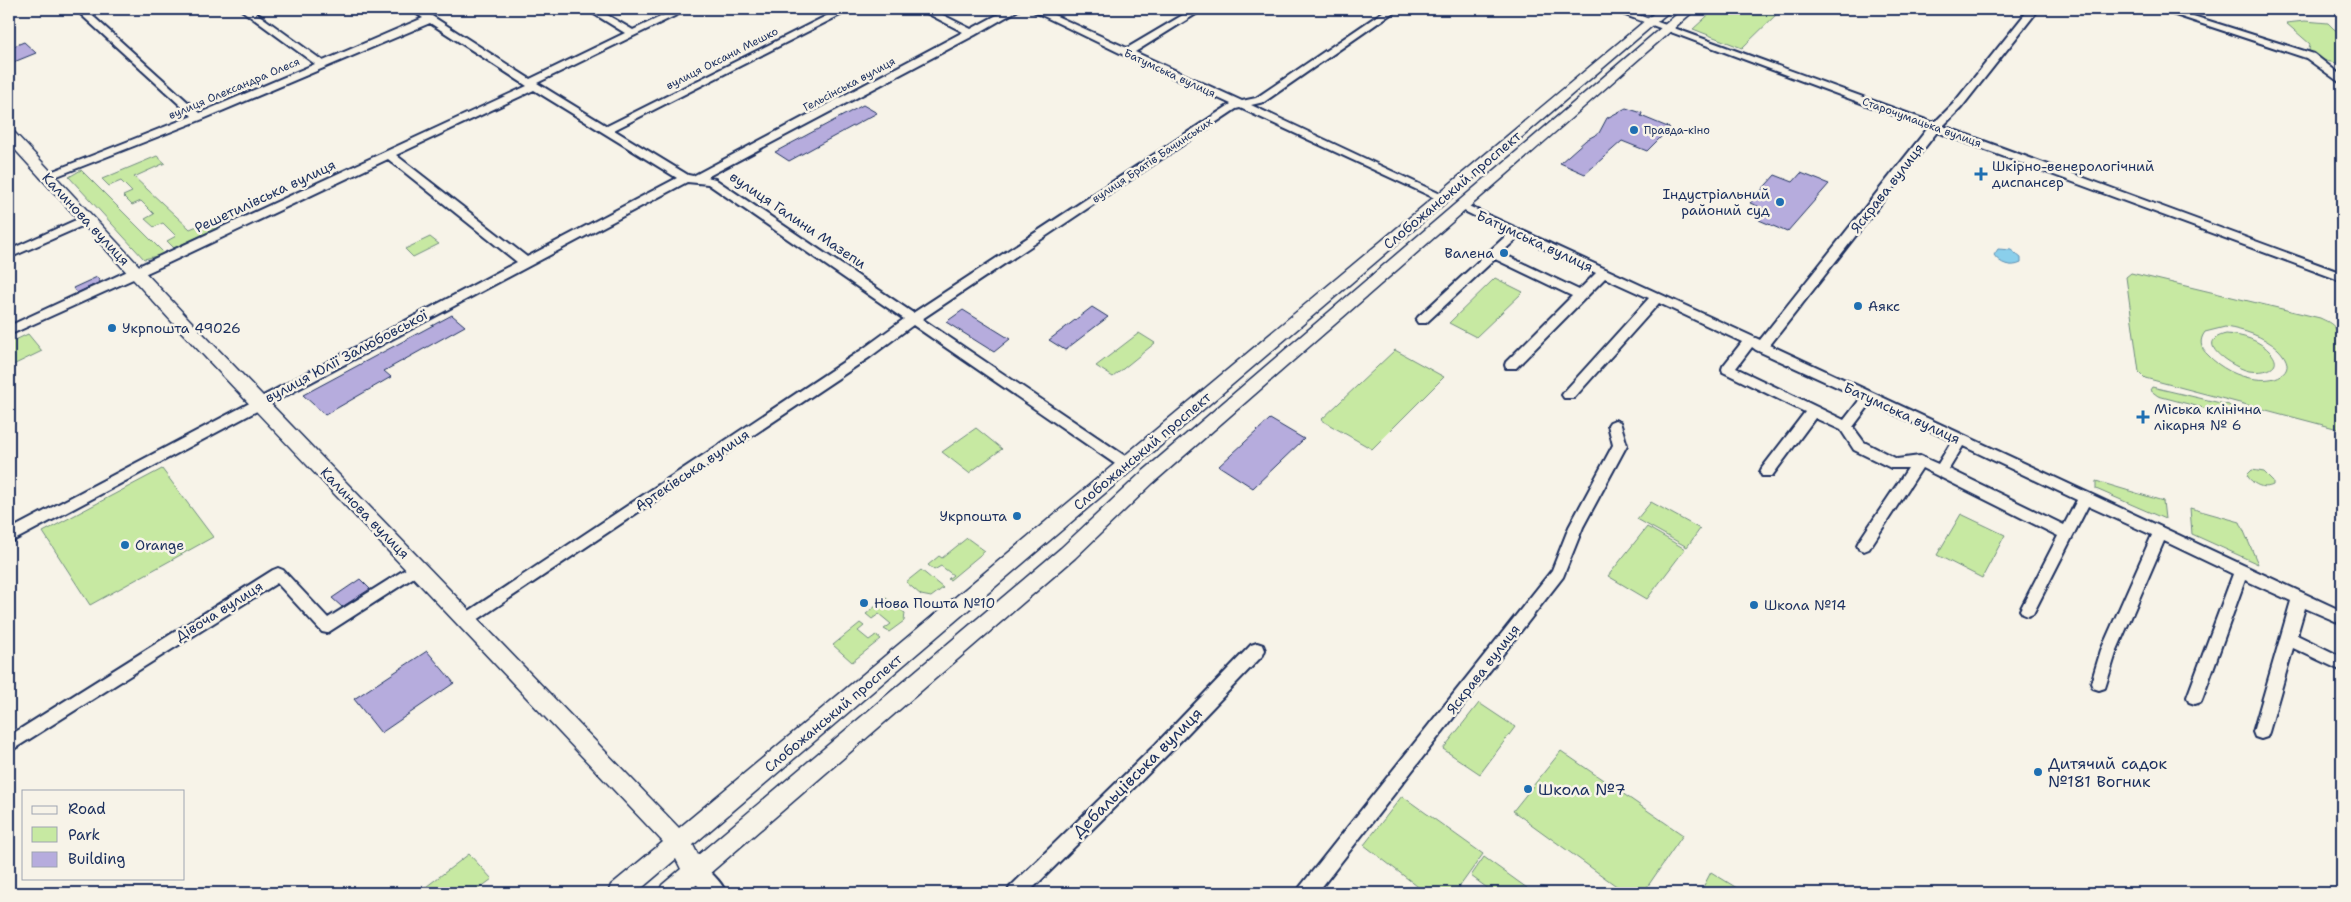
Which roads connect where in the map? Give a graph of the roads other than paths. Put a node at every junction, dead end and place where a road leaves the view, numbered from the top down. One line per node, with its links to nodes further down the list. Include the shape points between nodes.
1 (80, 9): 27 (street)
2 (245, 9): 23 (street)
3 (415, 9): 17 (street, вулиця Галини Мазепи)
4 (591, 9): 21 (street)
5 (684, 9): 21 (street)
6 (847, 9): 29 (street, вулиця Оксани Мешко)
7 (924, 9): 20 (street)
8 (1015, 9): 20 (street, Гельсінська вулиця)
9 (1034, 9): 22 (street, Батумська вулиця)
10 (1199, 9): 22 (street)
11 (1393, 9): 26 (street, вулиця Братів Бачинських, via 1260,100)
12 (1614, 9): 18 (street, Старочумацька вулиця)
13 (1666, 9): 18 (main road, Слобожанський проспект)
14 (1690, 9): 19 (main road, Слобожанський проспект)
15 (2034, 9): 28 (street, Яскрава вулиця)
16 (2162, 9): 24 (street, via 2310,56)
17 (430, 19): 23 (street, вулиця Олександра Олеся); 25 (street, вулиця Галини Мазепи)
18 (1650, 22): 19 (street, Старочумацька вулиця); 34 (main road, Слобожанський проспект)
19 (1667, 29): 28 (street, Старочумацька вулиця); 35 (main road, Слобожанський проспект)
20 (972, 32): 33 (street, Гельсінська вулиця)
21 (632, 33): 25 (street)
22 (1127, 53): 26 (street, Батумська вулиця)
23 (322, 64): 27 (street, вулиця Олександра Олеся)
24 (2342, 81)
25 (532, 84): 29 (street, вулиця Галини Мазепи); 31 (street, Решетилівська вулиця)
26 (1242, 106): 34 (street, Батумська вулиця); 46 (street, вулиця Братів Бачинських, via 1232,107)
27 (199, 116): 32 (street, вулиця Олександра Олеся)
28 (1937, 128): 43 (street, Старочумацька вулиця); 49 (street, Яскрава вулиця)
29 (607, 130): 33 (street, вулиця Галини Мазепи)
30 (9, 135): 32 (main road, Калинова вулиця)
31 (388, 154): 40 (street); 42 (street, Решетилівська вулиця)
32 (47, 177): 36 (main road, Калинова вулиця)
33 (690, 179): 40 (street, вулиця Юлії Залюбовської); 46 (street, вулиця Галини Мазепи, via 711,181)
34 (1443, 198): 59 (main road, Слобожанський проспект)
35 (1462, 206): 37 (street, Батумська вулиця); 81 (main road, Слобожанський проспект, via 1148,478 1068,552)
36 (86, 219): 38 (street); 42 (main road, Калинова вулиця)
37 (1518, 232): 39 (street); 41 (street, Батумська вулиця)
38 (9, 254)
39 (1494, 254): 44 (street); 47 (street)
40 (525, 262): 53 (street, вулиця Юлії Залюбовської)
41 (1603, 273): 44 (street); 45 (street, Батумська вулиця)
42 (136, 274): 48 (street, Решетилівська вулиця); 53 (main road, Калинова вулиця)
43 (2342, 278)
44 (1580, 295): 50 (street)
45 (1656, 297): 49 (street, Батумська вулиця); 51 (street)
46 (914, 318): 59 (street, вулиця Галини Мазепи); 72 (street, Артеківська вулиця)
47 (1422, 320)
48 (9, 331)
49 (1755, 344): 52 (street, Батумська вулиця); 54 (street, via 1728,369)
50 (1511, 365)
51 (1568, 395)
52 (1869, 397): 56 (street); 57 (street, Батумська вулиця)
53 (259, 403): 65 (street, вулиця Юлії Залюбовської); 67 (main road, Калинова вулиця)
54 (1813, 411): 56 (street); 61 (street)
55 (1615, 425): 86 (street, Яскрава вулиця, via 1620,445 1576,527 1558,573)
56 (1846, 427): 58 (street, via 1859,446 1896,464)
57 (1960, 440): 60 (street); 62 (street, Батумська вулиця)
58 (1920, 461): 60 (street); 66 (street)
59 (1126, 464): 80 (main road, Слобожанський проспект)
60 (1940, 471): 63 (street)
61 (1767, 472)
62 (2085, 498): 63 (street); 64 (street, Батумська вулиця)
63 (2066, 533): 70 (street)
64 (2160, 533): 68 (street, Батумська вулиця); 76 (street, via 2108,650)
65 (9, 537)
66 (1864, 545)
67 (417, 568): 72 (main road, Калинова вулиця); 79 (street, Дівоча вулиця, via 327,627 278,574)
68 (2241, 571): 69 (street, Батумська вулиця); 77 (street)
69 (2300, 598): 71 (street, Батумська вулиця); 73 (street)
70 (2028, 610)
71 (2342, 618)
72 (468, 620): 80 (main road, Калинова вулиця)
73 (2288, 638): 75 (street); 78 (street)
74 (1257, 650): 85 (street, Дебальцівська вулиця)
75 (2342, 664)
76 (2099, 683)
77 (2195, 697)
78 (2261, 732)
79 (9, 745)
80 (679, 843): 81 (main road, Калинова вулиця); 82 (main road, Слобожанський проспект)
81 (695, 871): 83 (main road, Слобожанський проспект); 84 (street, Калинова вулиця)
82 (619, 893)
83 (670, 893)
84 (717, 893)
85 (1016, 893)
86 (1306, 893)

